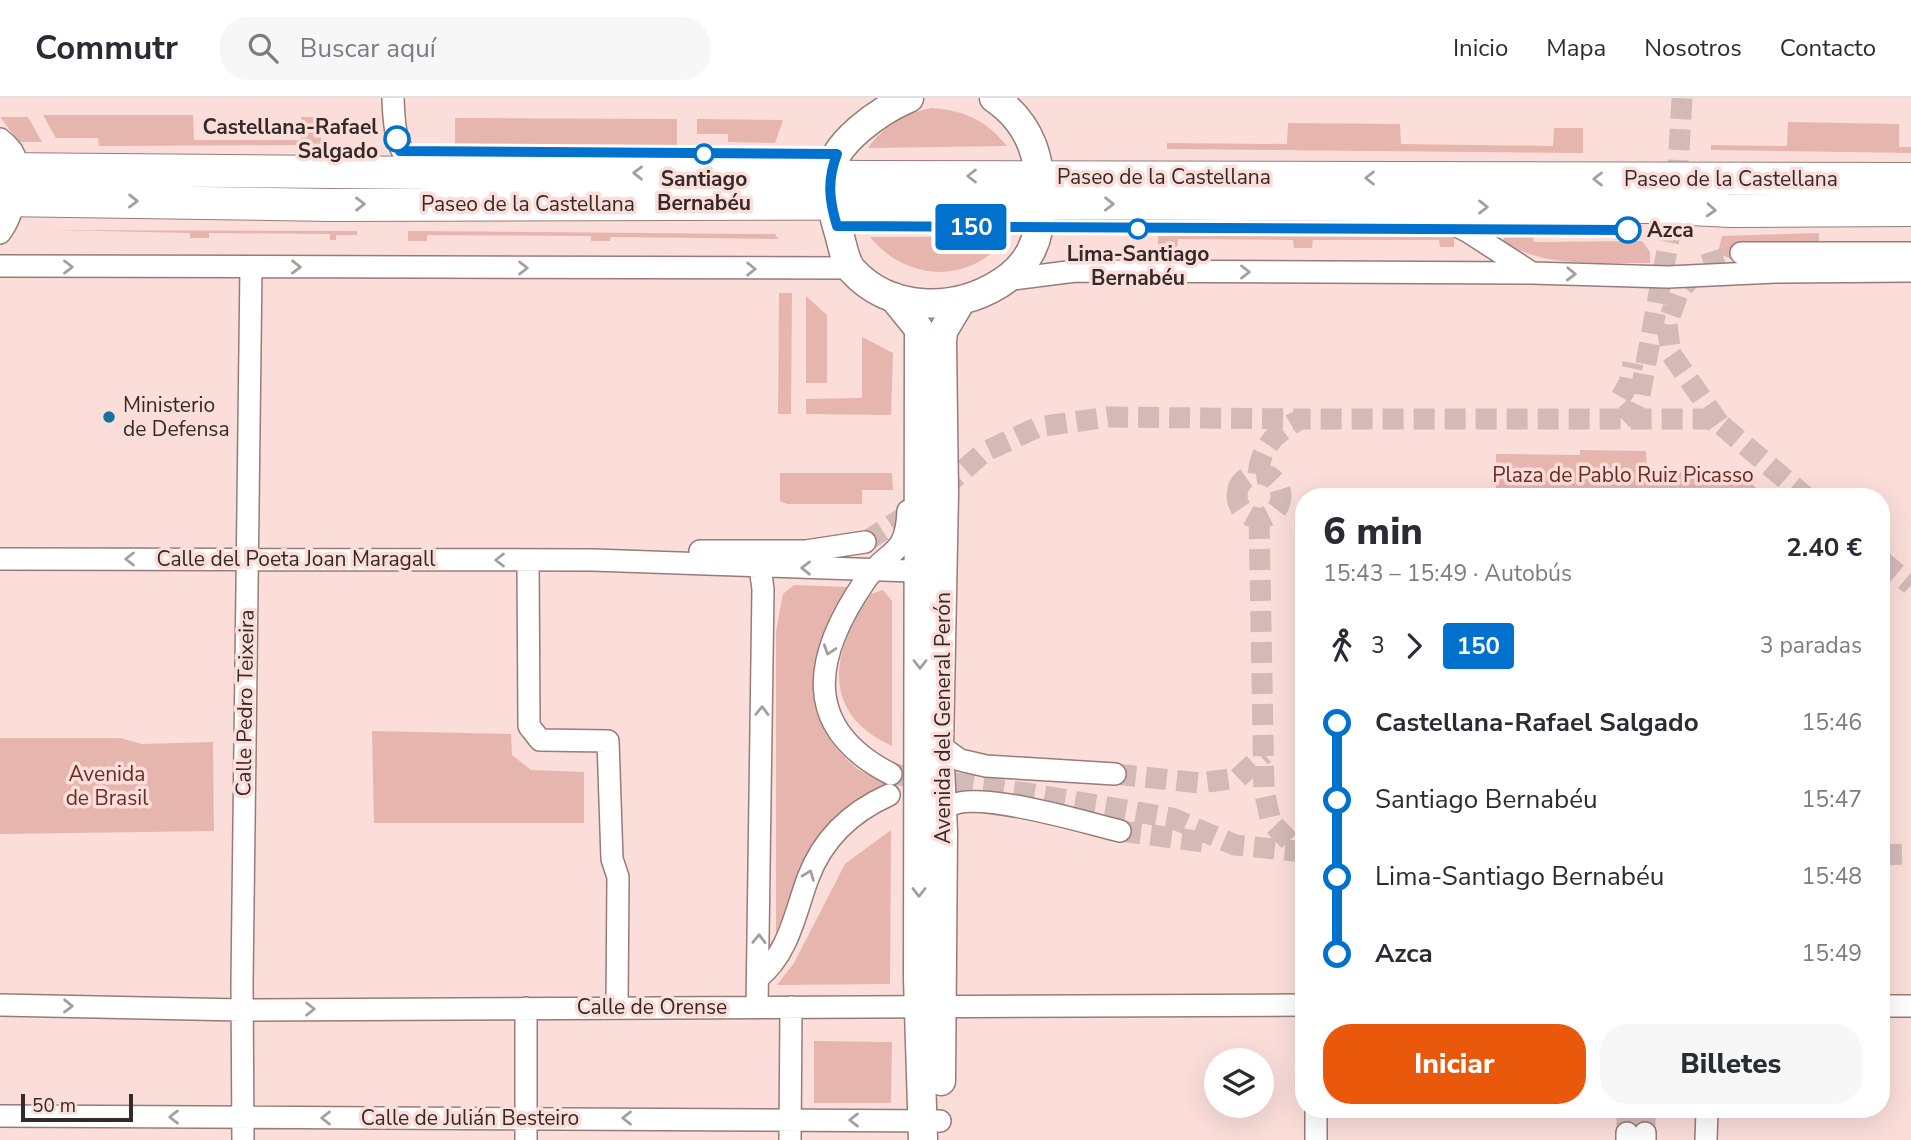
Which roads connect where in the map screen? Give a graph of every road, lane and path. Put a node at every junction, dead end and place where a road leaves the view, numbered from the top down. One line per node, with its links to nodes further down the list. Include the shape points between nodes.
1 (393, 98): 5 (street, Paseo de la Castellana, via 400,151)
2 (909, 98): 8 (main road, via 881,110 837,154)
3 (996, 98): 9 (main road, via 1027,131 1038,154)
4 (0, 139): 7 (street, via 13,152)
5 (417, 170): 7 (highway, Paseo de la Castellana); 8 (highway, Paseo de la Castellana, one-way to 5)
6 (1911, 179): 9 (highway, Paseo de la Castellana, one-way to 9)
7 (8, 184): 8 (highway, Paseo de la Castellana, one-way to 8, via 331,205); 12 (street)
8 (830, 189): 9 (highway, Paseo de la Castellana); 17 (main road)
9 (1040, 189): 10 (highway, Paseo de la Castellana, one-way to 10); 20 (main road, via 1038,241)
10 (1418, 207): 11 (highway, Paseo de la Castellana, one-way to 11); 19 (street, Paseo de la Castellana, via 1467,231)
11 (1911, 210)
12 (0, 233)
13 (1741, 253): 14 (street)
14 (1911, 253)
15 (0, 267): 16 (street, one-way to 16)
16 (251, 267): 17 (street, one-way to 17); 26 (street, Calle Pedro Teixeira)
17 (850, 268): 21 (main road)
18 (1911, 271): 19 (street, one-way to 18, via 1668,277)
19 (1532, 273): 20 (street, one-way to 19, via 1076,271)
20 (1006, 280): 22 (main road)
21 (893, 297): 22 (main road, via 916,303); 23 (main road, Avenida del General Perón, via 919,329)
22 (961, 301): 32 (main road, Avenida del General Perón, via 943,331 942,342)
23 (918, 454): 30 (street, Avenida del General Perón, via 906,535 899,549); 31 (main road, Avenida del General Perón)
24 (865, 542): 28 (street, Calle del Poeta Joan Maragall, via 806,551 645,551)
25 (0, 559): 26 (street, Calle del Poeta Joan Maragall, one-way to 25)
26 (248, 559): 27 (street, Calle del Poeta Joan Maragall, one-way to 26); 47 (street, Calle Pedro Teixeira)
27 (528, 560): 28 (street, Calle del Poeta Joan Maragall); 43 (street, via 529,726 540,740 608,741 612,859 618,877)
28 (593, 560): 29 (street, Calle del Poeta Joan Maragall)
29 (760, 567): 30 (street, Calle del Poeta Joan Maragall, one-way to 29); 37 (street, one-way to 29)
30 (874, 569): 31 (street, Calle del Poeta Joan Maragall); 37 (street, Avenida del General Perón, via 835,633 824,678 828,709 840,735 890,785 823,848 788,937)
31 (921, 572): 32 (street, via 935,586); 39 (main road, Avenida del General Perón, one-way to 39)
32 (942, 650): 33 (main road, Avenida del General Perón)
33 (939, 745): 34 (street, via 960,760 986,766); 35 (main road, Avenida del General Perón)
34 (1115, 774)
35 (943, 812): 36 (street, via 954,803 996,802); 39 (main road, Avenida del General Perón)
36 (1120, 831)
37 (758, 978): 44 (street)
38 (0, 1005): 47 (street, Calle de Orense, one-way to 47)
39 (932, 1005): 40 (street, Calle de Orense); 45 (street, Calle de Orense); 55 (main road, Avenida del General Perón)
40 (1295, 1005)
41 (1890, 1006): 42 (street)
42 (1911, 1006)
43 (617, 1007): 44 (street, Calle de Orense); 46 (street, Calle de Orense)
44 (757, 1007): 45 (street, Calle de Orense)
45 (791, 1007): 54 (street)
46 (526, 1009): 47 (street, Calle de Orense, one-way to 46); 50 (street)
47 (241, 1010): 49 (street, Calle Pedro Teixeira)
48 (0, 1116): 49 (street, Calle de Julián Besteiro, one-way to 48)
49 (243, 1117): 50 (street, Calle de Julián Besteiro, one-way to 49); 56 (street, Calle Pedro Teixeira)
50 (526, 1118): 53 (street, Calle de Julián Besteiro, one-way to 50); 57 (street)
51 (1317, 1118): 58 (street)
52 (1707, 1118): 59 (street)
53 (704, 1130): 54 (street, Calle de Julián Besteiro)
54 (790, 1130): 55 (street, Calle de Julián Besteiro, one-way to 54)
55 (931, 1130)
56 (243, 1140)
57 (526, 1140)
58 (1316, 1140)
59 (1706, 1140)

